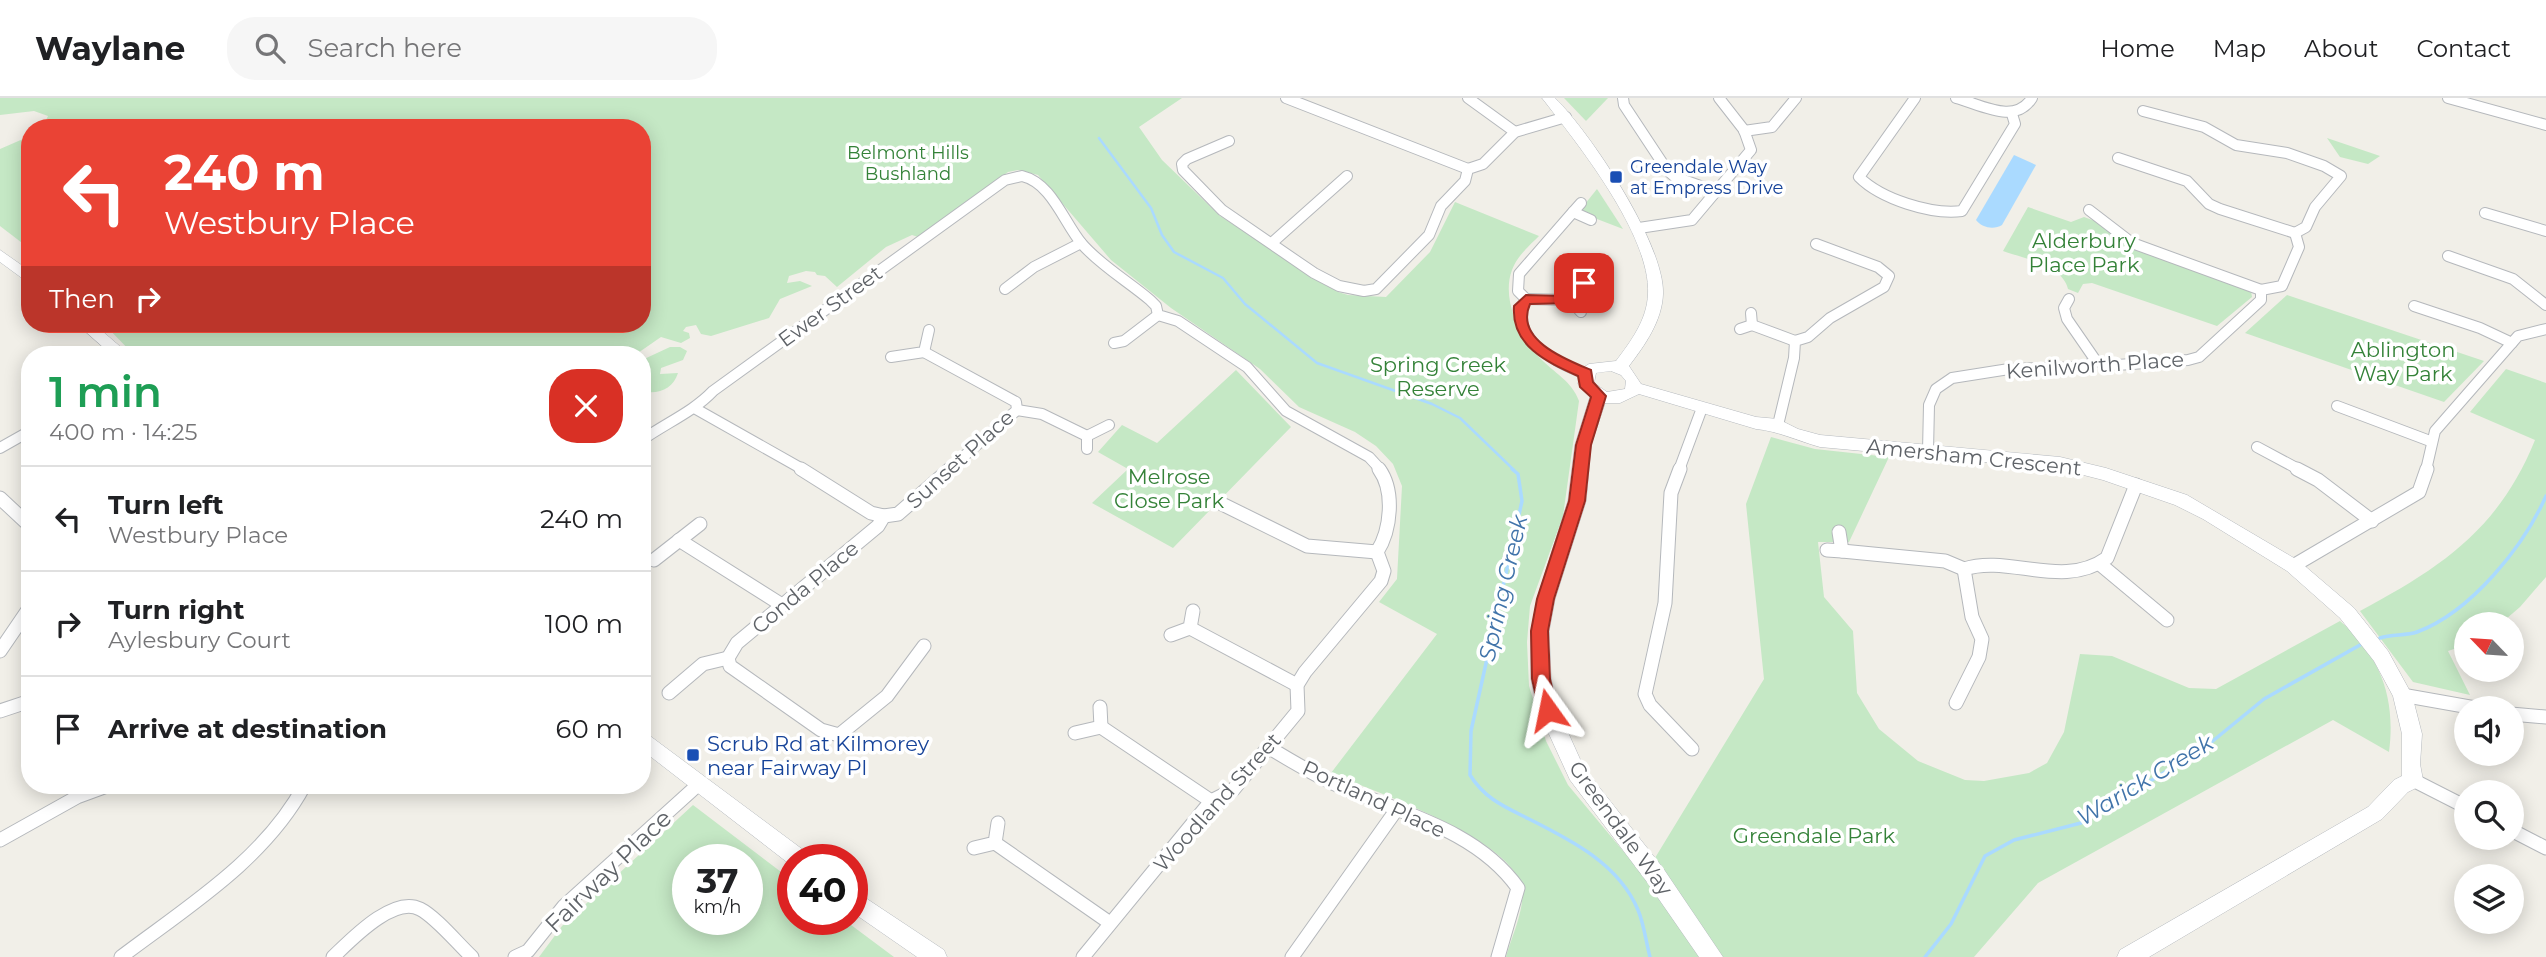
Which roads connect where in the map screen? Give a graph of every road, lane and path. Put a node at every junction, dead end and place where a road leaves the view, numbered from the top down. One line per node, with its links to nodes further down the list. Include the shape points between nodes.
1 (1286, 98): 19 (street)
2 (1468, 98): 16 (street)
3 (1548, 98): 13 (street)
4 (1623, 98): 22 (street, via 1667,170)
5 (1719, 98): 15 (street)
6 (1796, 98): 15 (street, via 1772,127)
7 (1915, 98): 12 (street, via 1859,177 1871,188 1944,213 1962,211 2015,124)
8 (1956, 98): 12 (street)
9 (2032, 98): 12 (street, via 2025,109)
10 (2448, 98): 14 (street)
11 (2143, 111): 28 (street, via 2203,127 2236,145 2287,153 2341,176 2315,207 2306,227)
12 (2012, 114)
13 (1566, 117): 16 (street); 26 (street)
14 (2546, 125)
15 (1744, 131): 22 (street, via 1751,150)
16 (1515, 132): 19 (street, via 1483,164)
17 (1229, 141): 29 (street, via 1187,159 1181,167 1218,208)
18 (2118, 158): 28 (street, via 2187,181 2220,209)
19 (1468, 169): 29 (street, via 1465,181 1441,206 1429,235 1376,289 1358,293 1342,288)
20 (1021, 176): 31 (street, Woodland Street, via 1033,180 1077,230); 62 (street, Ewer Street, via 995,187 713,391)
21 (1347, 176): 29 (street)
22 (1717, 192): 26 (street, via 1692,220)
23 (2089, 210): 37 (street, via 2132,243)
24 (2485, 213): 27 (street)
25 (1591, 220): 38 (street, via 1577,208 1519,274 1518,290)
26 (1639, 228): 56 (street, via 1656,271 1656,301 1644,336)
27 (2546, 231)
28 (2295, 233): 37 (street, Kenilworth Place, via 2300,247 2282,286)
29 (1274, 242)
30 (1811, 242): 49 (street, via 1878,267 1889,276 1884,287)
31 (1081, 243): 36 (street, via 1034,267); 44 (street, Woodland Street, via 1150,300)
32 (0, 255): 34 (street)
33 (2448, 256): 41 (street, via 2498,271)
34 (21, 272)
35 (1584, 283): 40 (street)
36 (1004, 289)
37 (2261, 290): 55 (street, Kenilworth Place, via 2261,300 2199,357 2117,365)
38 (1526, 299): 40 (street); 57 (street, via 1520,318 1544,355)
39 (2069, 299): 55 (street, via 2064,308 2067,319)
40 (1570, 300): 43 (street)
41 (2546, 305)
42 (2414, 306): 51 (street)
43 (1581, 312)
44 (1158, 315): 50 (street, via 1124,341); 83 (street, Woodland Street, via 1178,321 1247,367 1286,411 1369,457 1388,487 1387,536)
45 (1748, 323): 49 (street)
46 (2546, 329): 51 (street, via 2518,336)
47 (929, 330): 53 (street)
48 (95, 333): 52 (street)
49 (1796, 341): 65 (street, via 1798,351)
50 (1114, 343)
51 (2512, 343): 68 (street)
52 (111, 346)
53 (924, 352): 54 (street); 63 (street, Sunset Place, via 1009,396)
54 (891, 357)
55 (2095, 361): 71 (street, Kenilworth Place, via 2083,367 1969,373 1942,382 1934,393 1924,431)
56 (1620, 367): 57 (street, via 1603,364); 58 (street, via 1632,376)
57 (1586, 374): 59 (street, via 1586,384)
58 (1634, 387): 59 (street, via 1621,398); 61 (street, Amersham Crescent)
59 (1599, 396): 128 (street, Greendale Way, via 1585,437 1577,501 1546,599 1540,631 1541,679 1548,710 1577,774 1662,883)
60 (2337, 406): 68 (street)
61 (1702, 408): 65 (street, Amersham Crescent); 111 (street, via 1671,493 1665,603 1645,694)
62 (696, 409): 66 (street, Ewer Street); 75 (street, Sunset Place, via 861,507)
63 (1017, 410): 64 (street, via 1042,414 1087,443); 75 (street, Sunset Place, via 907,509)
64 (1109, 425)
65 (1778, 425): 71 (street, Amersham Crescent, via 1820,441)
66 (651, 434)
67 (21, 437): 70 (street)
68 (2430, 442): 77 (street, via 2426,480 2419,492)
69 (2257, 447): 77 (street, via 2318,480)
70 (0, 448)
71 (1928, 450): 72 (street, Amersham Crescent, via 2060,463)
72 (2136, 485): 85 (street); 86 (street, Amersham Crescent, via 2182,500)
73 (0, 498): 76 (street)
74 (1222, 504): 83 (street, via 1257,515 1307,546)
75 (884, 516): 88 (street, Conda Place, via 878,526)
76 (21, 518)
77 (2372, 521): 86 (street)
78 (700, 524): 80 (street)
79 (1839, 532): 82 (street)
80 (679, 540): 84 (street); 88 (street)
81 (1827, 550): 82 (street)
82 (1842, 551): 87 (street, via 1945,561)
83 (1377, 552): 97 (street, Woodland Street, via 1384,571 1381,581)
84 (654, 560)
85 (2101, 565): 87 (street, via 2064,572 1976,565); 91 (street)
86 (2293, 566): 99 (street, Amersham Crescent, via 2347,613 2381,656)
87 (1964, 569): 100 (street, via 1972,617 1982,639 1979,657)
88 (782, 605): 96 (street, Conda Place, via 737,643)
89 (1193, 611): 92 (street)
90 (21, 620): 95 (street)
91 (2167, 620)
92 (1190, 628): 93 (street); 97 (street)
93 (1171, 635)
94 (924, 646): 96 (street, via 911,669 852,728 839,735 821,730 736,673)
95 (0, 651)
96 (729, 658): 98 (street, via 703,664)
97 (1297, 685): 110 (street, Woodland Street, via 1298,710)
98 (669, 693)
99 (2402, 695): 102 (street); 112 (street, Amersham Crescent, via 2412,734)
100 (1956, 703)
101 (21, 704): 104 (street)
102 (2454, 704)
103 (1100, 707): 107 (street)
104 (0, 711)
105 (2524, 715): 106 (street)
106 (2546, 718)
107 (1101, 727): 108 (street); 116 (street)
108 (1075, 733)
109 (651, 745): 113 (street)
110 (1268, 747): 116 (street, Woodland Street, via 1233,790); 118 (street, Portland Place, via 1317,776)
111 (1692, 749)
112 (2413, 780): 117 (street); 139 (street, via 2400,786 2375,813)
113 (700, 783): 123 (street); 132 (street, Fairway Place, via 564,906 528,951)
114 (85, 794): 121 (street)
115 (301, 794): 129 (street, via 253,853)
116 (1211, 801): 127 (street, Woodland Street)
117 (2454, 801)
118 (1397, 810): 135 (street); 136 (street, Portland Place, via 1436,825 1512,876 1518,888 1516,901)
119 (998, 823): 122 (street)
120 (2524, 837): 125 (street)
121 (0, 840)
122 (995, 843): 124 (street); 127 (street)
123 (779, 844)
124 (974, 848)
125 (2546, 848)
126 (868, 909): 133 (street)
127 (1110, 923): 134 (street, Woodland Street)
128 (1693, 933): 137 (street, Greendale Way); 138 (street, Greendale Way)
129 (121, 957)
130 (333, 957): 131 (street, via 378,918 393,908 408,906 419,908)
131 (472, 957)
132 (515, 957)
133 (936, 957)
134 (1083, 957)
135 (1292, 957)
136 (1498, 957)
137 (1695, 957)
138 (1712, 957)
139 (2127, 957)

